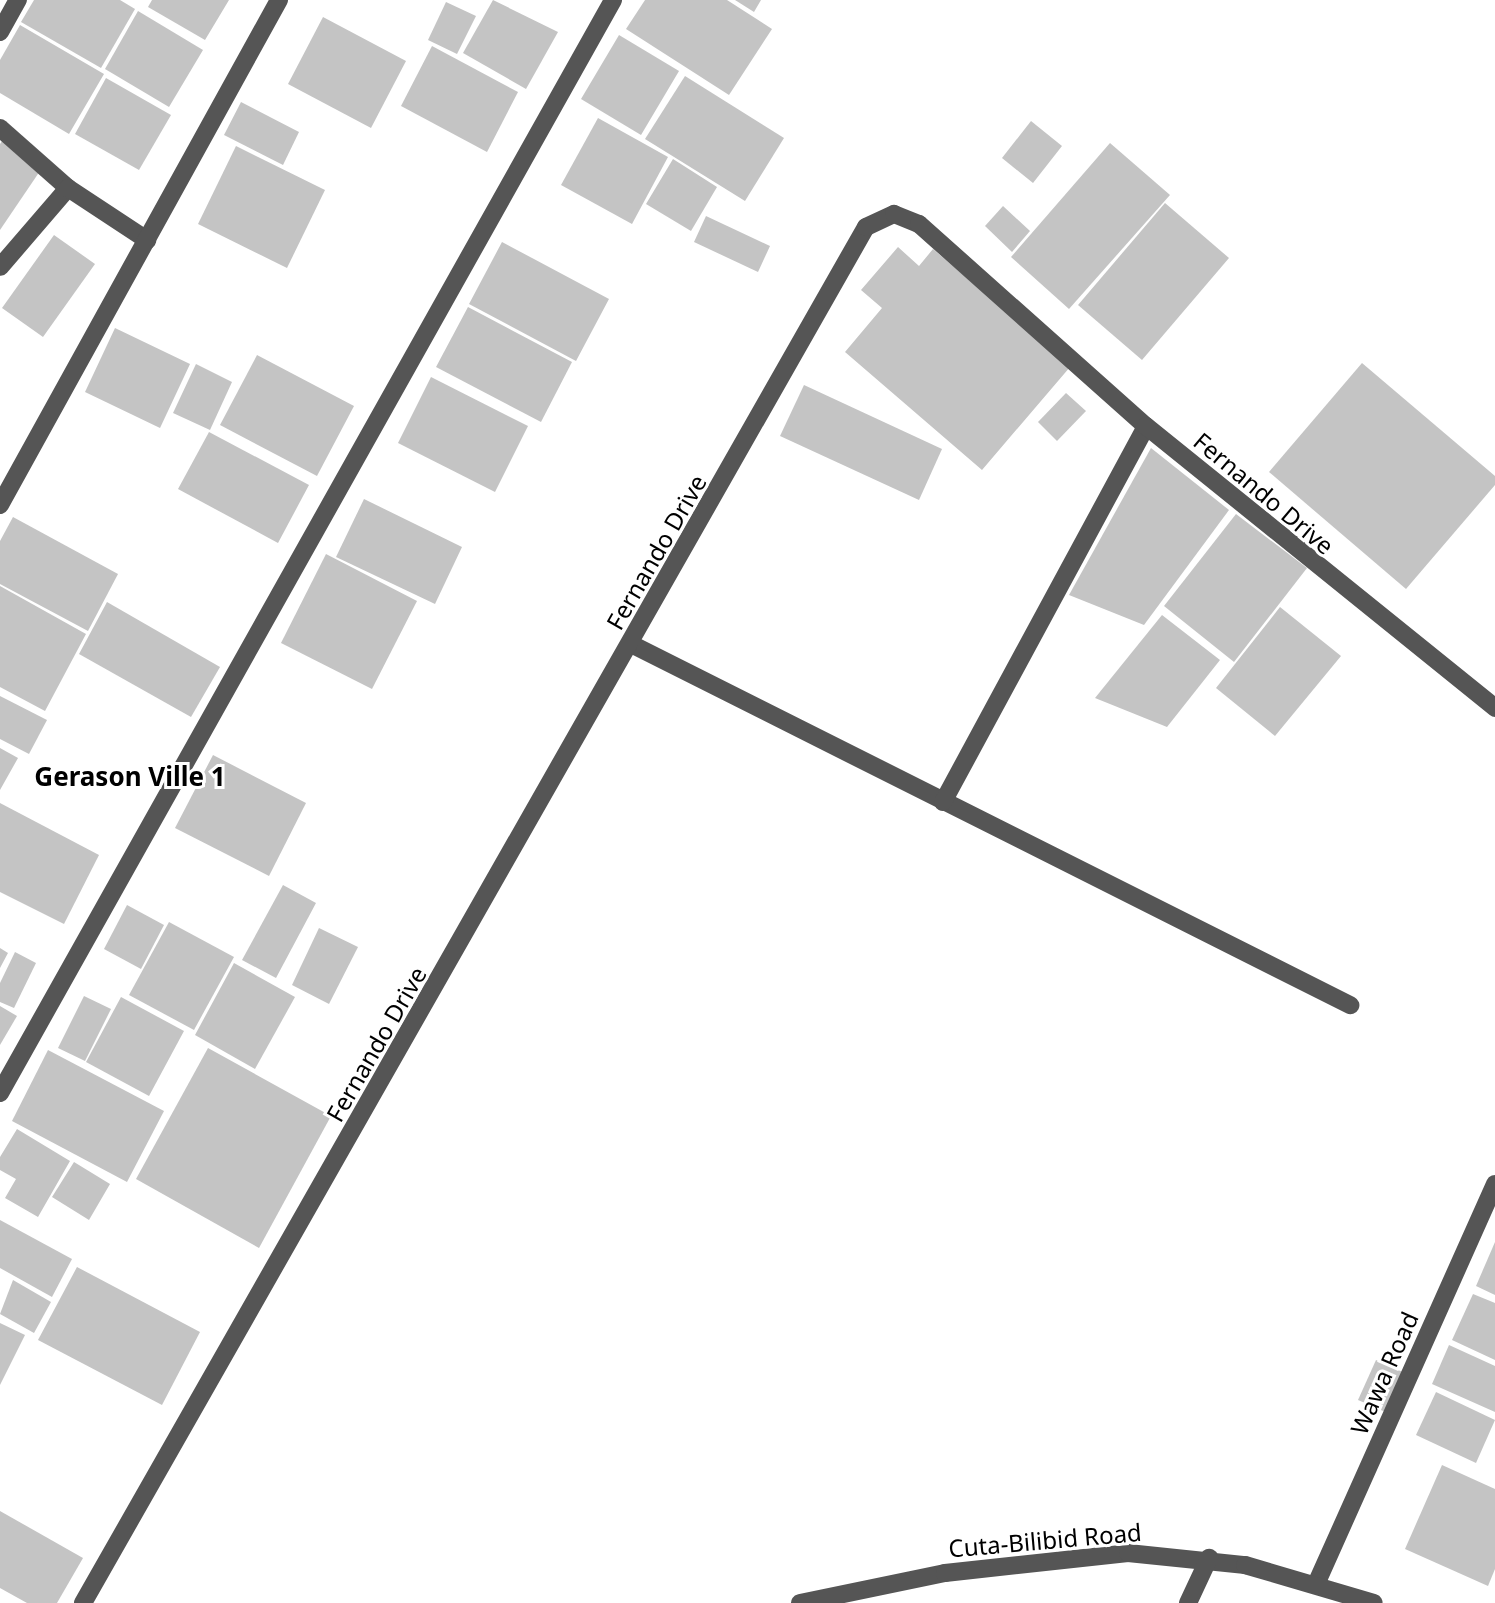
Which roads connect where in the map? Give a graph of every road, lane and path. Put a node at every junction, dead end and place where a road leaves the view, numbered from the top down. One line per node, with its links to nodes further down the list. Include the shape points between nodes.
1 (18, 0): 4 (street)
2 (279, 0): 7 (street)
3 (613, 0): 15 (street)
4 (0, 32)
5 (0, 128): 6 (street)
6 (68, 188): 7 (street); 8 (street)
7 (147, 240): 10 (street)
8 (0, 267)
9 (1146, 426): 11 (street, Fernando Drive, via 929,233 894,214 866,227); 12 (street, Fernando Drive); 13 (street)
10 (0, 505)
11 (631, 645): 13 (street); 20 (street, Fernando Drive)
12 (1495, 708)
13 (943, 802): 14 (street)
14 (1350, 1004)
15 (0, 1093)
16 (1495, 1184): 18 (street, Wawa Road)
17 (1209, 1558): 18 (street, Cuta-Bilibid Road); 19 (street, Cuta-Bilibid Road, via 1128,1553 1059,1560); 22 (street)
18 (1317, 1582): 23 (street, Cuta-Bilibid Road)
19 (861, 1597): 21 (street, Cuta-Bilibid Road)
20 (83, 1603)
21 (800, 1603)
22 (1188, 1603)
23 (1374, 1603)

